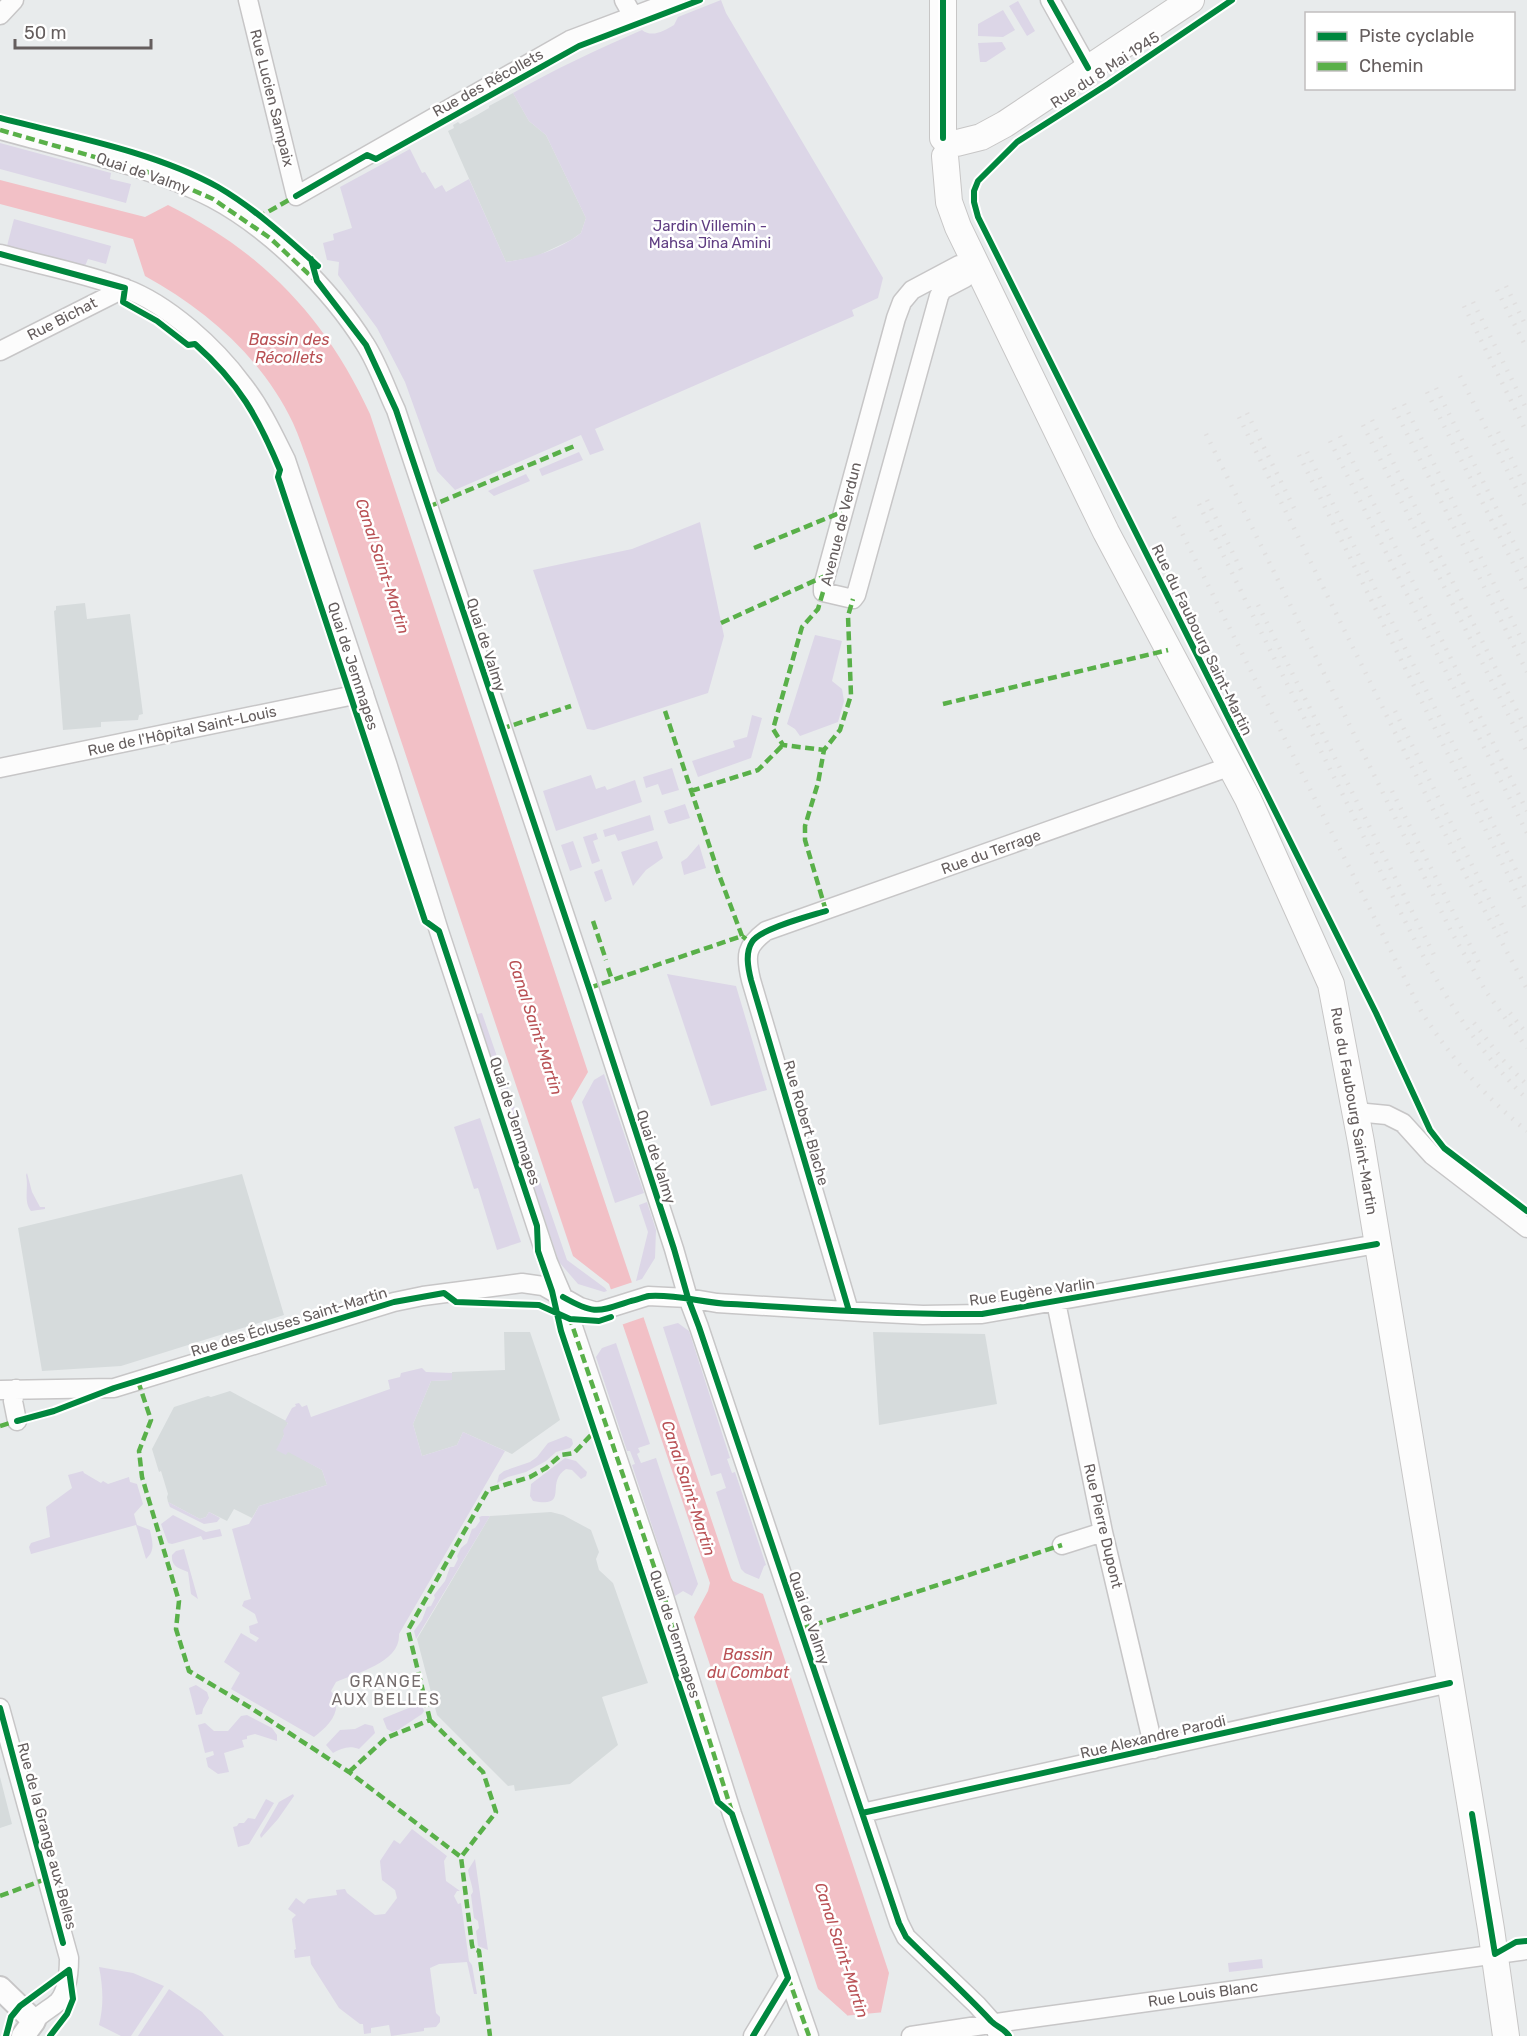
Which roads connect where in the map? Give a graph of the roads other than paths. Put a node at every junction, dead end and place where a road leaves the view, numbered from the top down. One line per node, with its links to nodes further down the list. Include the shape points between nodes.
1 (14, 0): 8 (street)
2 (248, 0): 13 (street, Rue Lucien Sampaix)
3 (624, 0): 9 (street)
4 (676, 0): 9 (street, Rue des Récollets)
5 (943, 0): 12 (main road, Rue du Faubourg Saint-Martin)
6 (1050, 0): 10 (street)
7 (1191, 0): 10 (main road, Rue du 8 Mai 1945)
8 (0, 15)
9 (633, 16): 13 (street, Rue des Récollets, via 570,40)
10 (1088, 68): 12 (main road, Rue du 8 Mai 1945, via 1005,124 981,137)
11 (0, 130): 28 (street, Quai de Valmy, via 158,175 213,199 295,260 329,296 366,345 396,410)
12 (949, 146): 15 (main road, Rue du Faubourg Saint-Martin, via 949,202)
13 (296, 196)
14 (0, 254): 17 (street, Quai de Jemmapes)
15 (977, 265): 16 (street, Avenue de Verdun, via 959,266); 18 (street, Avenue de Verdun, via 965,278 942,290); 21 (main road, Rue du Faubourg Saint-Martin, via 1106,532)
16 (924, 283): 18 (street); 18 (street, Avenue de Verdun, via 908,294 896,318 823,592 853,599 856,595)
17 (125, 288): 19 (street, Rue Bichat); 20 (street, Quai de Jemmapes, via 169,313 209,346 243,384 265,418 286,460)
18 (936, 308)
19 (0, 351)
20 (364, 693): 22 (street, Rue de l'Hôpital Saint-Louis); 27 (street, Quai de Jemmapes, via 548,1262)
21 (1231, 766): 23 (street, Rue du Terrage, via 766,931); 24 (main road, Rue du Faubourg Saint-Martin, via 1331,984)
22 (0, 768)
23 (752, 941): 31 (street, Rue Robert Blache, via 747,959 751,980)
24 (1356, 1112): 25 (street, via 1396,1119 1432,1155); 26 (main road, Rue du Faubourg Saint-Martin)
25 (1527, 1228)
26 (1377, 1244): 29 (street, Rue Eugène Varlin); 36 (main road, Rue du Faubourg Saint-Martin)
27 (563, 1297): 30 (street, Rue des Écluses Saint-Martin, via 597,1312); 32 (street, Rue des Écluses Saint-Martin, via 543,1286 522,1283 423,1296 114,1388); 42 (street, Quai de Jemmapes)
28 (688, 1298): 30 (street, Rue Eugène Varlin, via 648,1296); 31 (street, Rue Eugène Varlin); 39 (street, Quai de Valmy)
29 (1056, 1302): 31 (street, Rue Eugène Varlin, via 982,1314); 34 (street, Rue Pierre Dupont)
30 (609, 1308)
31 (849, 1311)
32 (8, 1389): 33 (street, Rue des Écluses Saint-Martin)
33 (17, 1420)
34 (1103, 1532): 35 (street); 38 (street, Rue Pierre Dupont)
35 (1062, 1545)
36 (1450, 1683): 38 (street, Rue Alexandre Parodi); 41 (main road, Rue du Faubourg Saint-Martin)
37 (0, 1708): 44 (street, Rue de la Grange aux Belles, via 69,1958 65,1989 58,2001)
38 (1154, 1749): 39 (street, Rue Alexandre Parodi)
39 (862, 1813): 45 (street, Quai de Valmy, via 906,1937 977,2005)
40 (1527, 1950): 41 (street, Rue Louis Blanc)
41 (1495, 1954): 45 (street, Rue Louis Blanc); 49 (main road, Rue du Faubourg Saint-Martin)
42 (788, 1978): 46 (street); 47 (street, Quai de Jemmapes)
43 (0, 1988): 44 (street)
44 (33, 2023)
45 (996, 2030): 48 (street, Rue Louis Blanc)
46 (753, 2036)
47 (809, 2036)
48 (912, 2036)
49 (1506, 2036)

